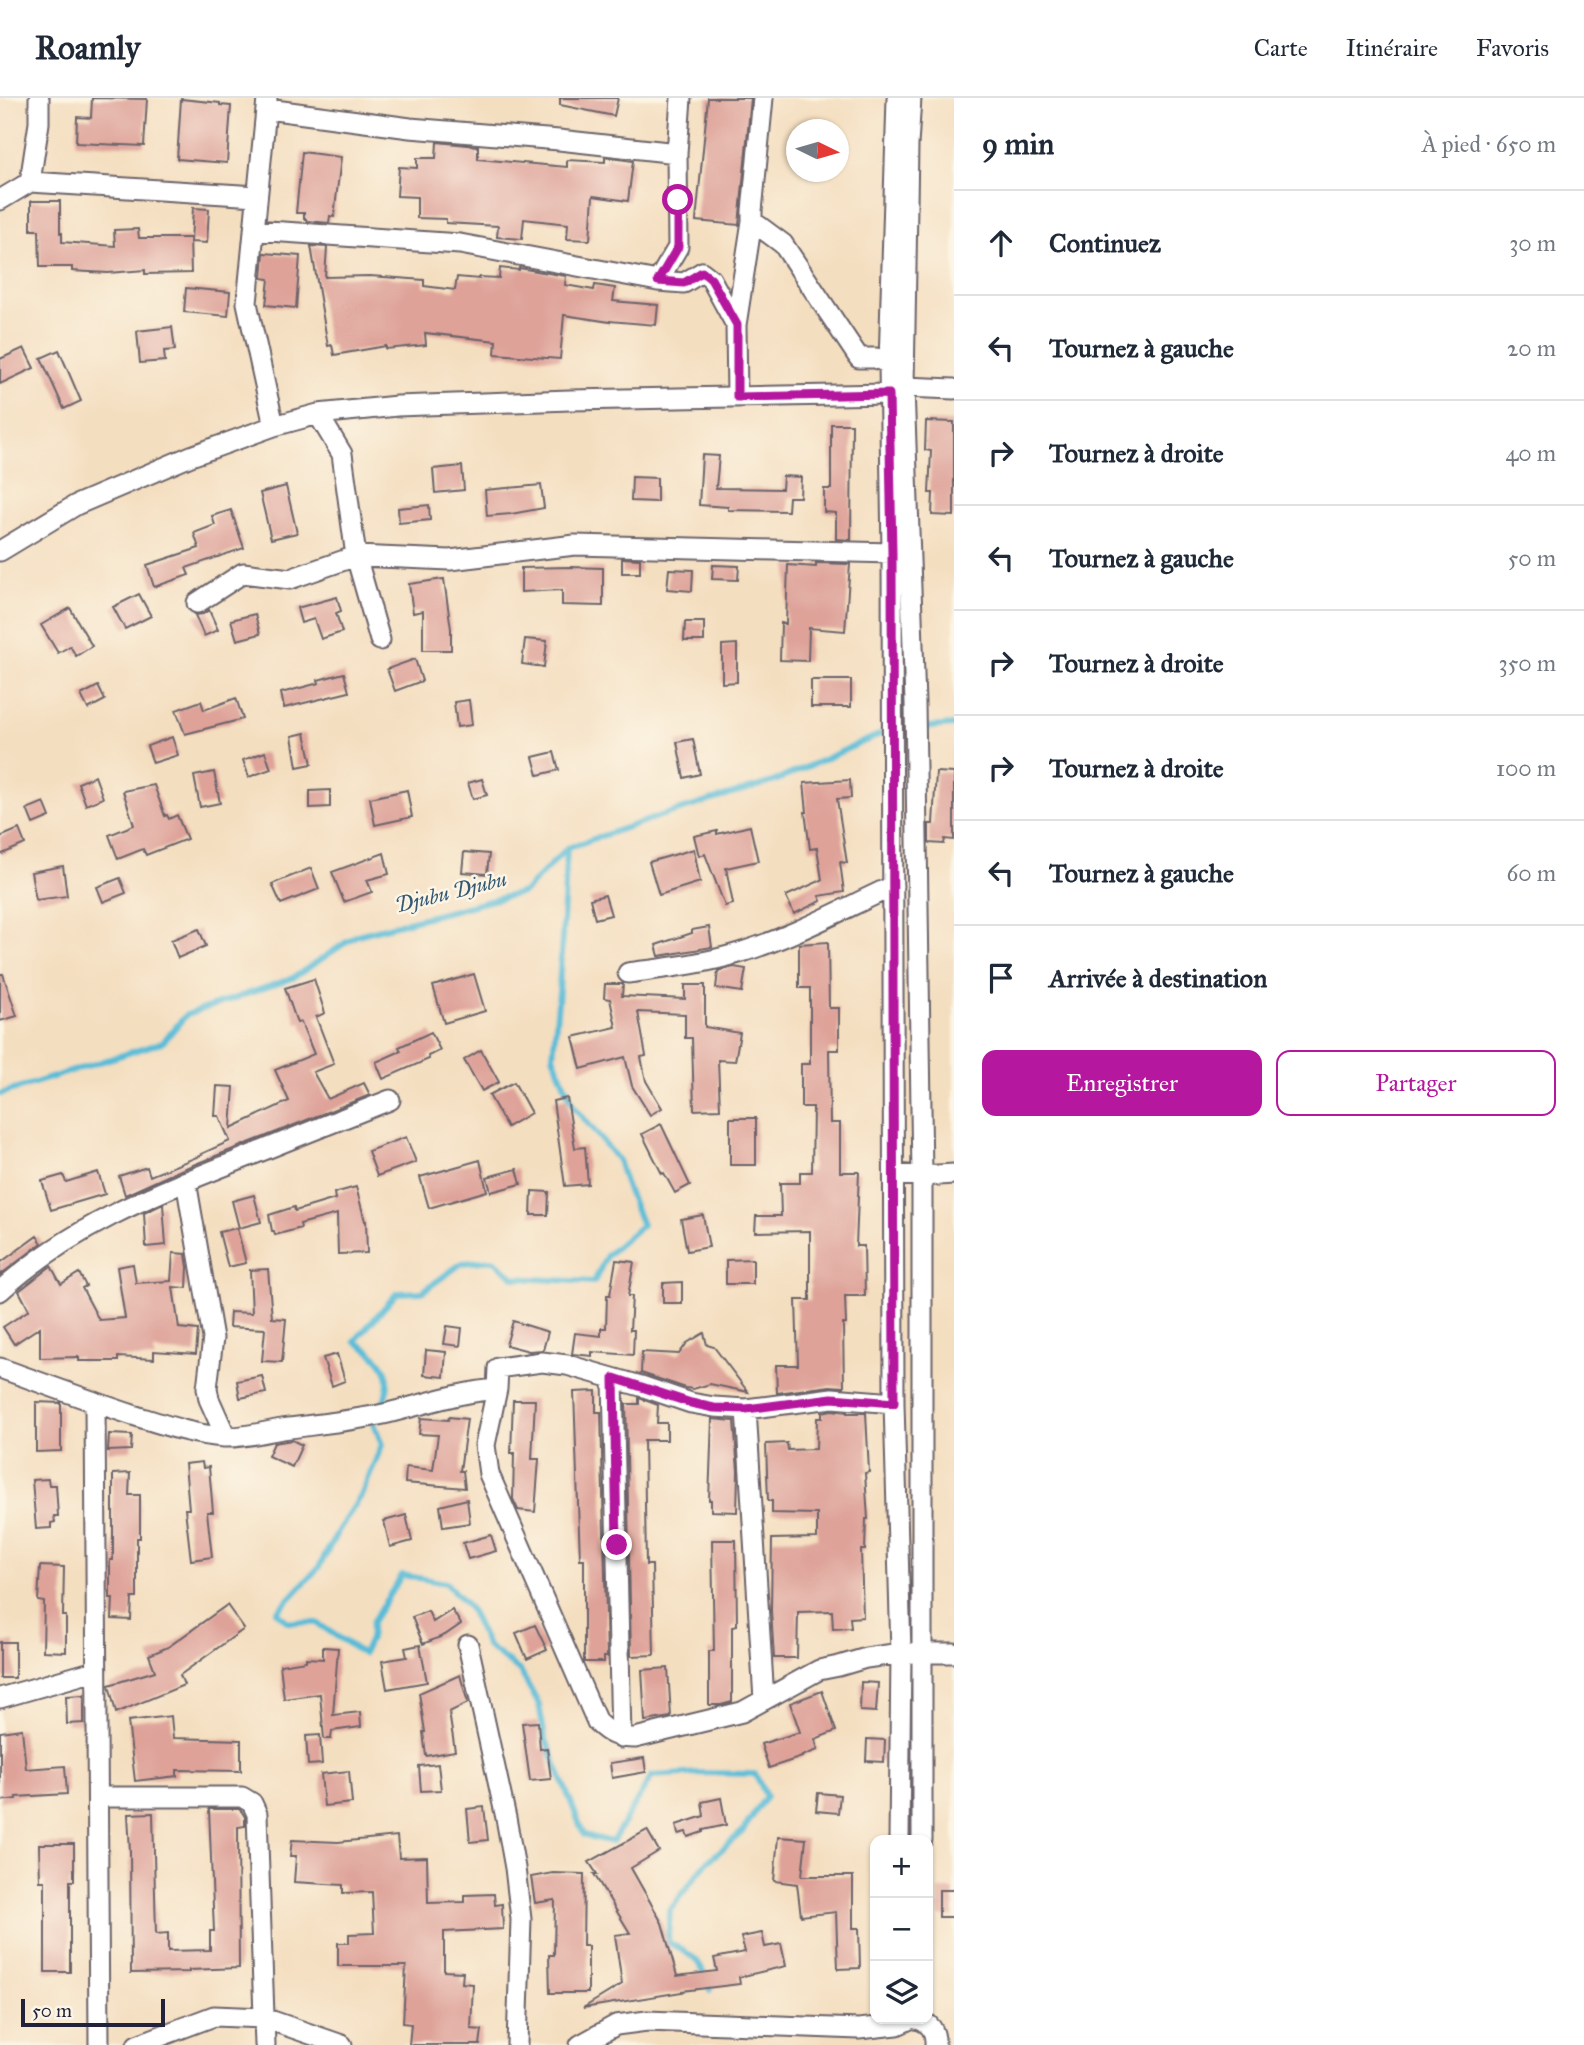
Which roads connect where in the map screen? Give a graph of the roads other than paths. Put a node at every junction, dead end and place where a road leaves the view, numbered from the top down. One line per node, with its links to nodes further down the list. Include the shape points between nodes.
1 (39, 98): 8 (street)
2 (681, 98): 7 (street)
3 (763, 98): 11 (street)
4 (897, 98): 15 (street)
5 (911, 98): 17 (street)
6 (267, 104): 7 (street, via 410,128); 9 (street)
7 (677, 153): 13 (street, via 678,247)
8 (30, 182): 9 (street); 10 (street)
9 (257, 196): 12 (street)
10 (0, 200)
11 (752, 221): 14 (street); 15 (street, via 783,244 859,358)
12 (254, 230): 13 (street, via 460,244); 20 (street, via 247,303)
13 (658, 281): 14 (street, via 684,283 702,272 711,279)
14 (737, 325): 18 (street)
15 (888, 364): 17 (street)
16 (954, 389): 17 (street)
17 (897, 391): 18 (street); 22 (street); 31 (street, via 915,704)
18 (737, 397): 19 (street, via 410,406)
19 (318, 414): 20 (street); 23 (street, via 342,454)
20 (274, 426): 21 (street, via 76,505)
21 (0, 551)
22 (892, 553): 23 (street, via 575,545 450,560); 26 (street)
23 (356, 556): 24 (street, via 290,579 243,573); 25 (street)
24 (197, 603)
25 (380, 640)
26 (893, 886): 27 (street, via 739,953); 29 (street)
27 (628, 973)
28 (390, 1100): 32 (street)
29 (894, 1174): 31 (street); 38 (street)
30 (954, 1174): 31 (street)
31 (922, 1176): 42 (street)
32 (186, 1181): 33 (street, via 80,1232); 40 (street, via 213,1338 207,1388)
33 (0, 1291)
34 (0, 1368): 37 (street)
35 (614, 1378): 36 (street, via 541,1362 498,1368); 39 (street, via 691,1403); 48 (street)
36 (498, 1390): 40 (street, via 473,1391 381,1414); 48 (street, via 485,1445 488,1474 597,1722)
37 (95, 1402): 40 (street, via 179,1429); 45 (street)
38 (894, 1403): 39 (street, via 832,1398); 43 (street)
39 (746, 1409): 47 (street)
40 (226, 1437)
41 (468, 1645): 59 (street, via 517,1881 521,1919)
42 (922, 1652): 43 (street); 44 (street); 51 (street)
43 (901, 1653): 47 (street, via 819,1670); 50 (street)
44 (954, 1653)
45 (95, 1671): 46 (street); 49 (street)
46 (0, 1698)
47 (764, 1700): 48 (street, via 742,1712)
48 (621, 1738)
49 (98, 1797): 52 (street, via 242,1797 252,1804 257,1814); 55 (street)
50 (899, 1835)
51 (922, 1835)
52 (264, 2018): 56 (street, via 214,2016); 57 (street); 58 (street)
53 (916, 2024): 54 (street); 60 (street, via 859,2029 647,2021 616,2025); 61 (street, via 892,2036)
54 (954, 2031)
55 (99, 2045)
56 (137, 2045)
57 (265, 2045)
58 (342, 2045)
59 (517, 2045)
60 (580, 2045)
61 (892, 2045)

